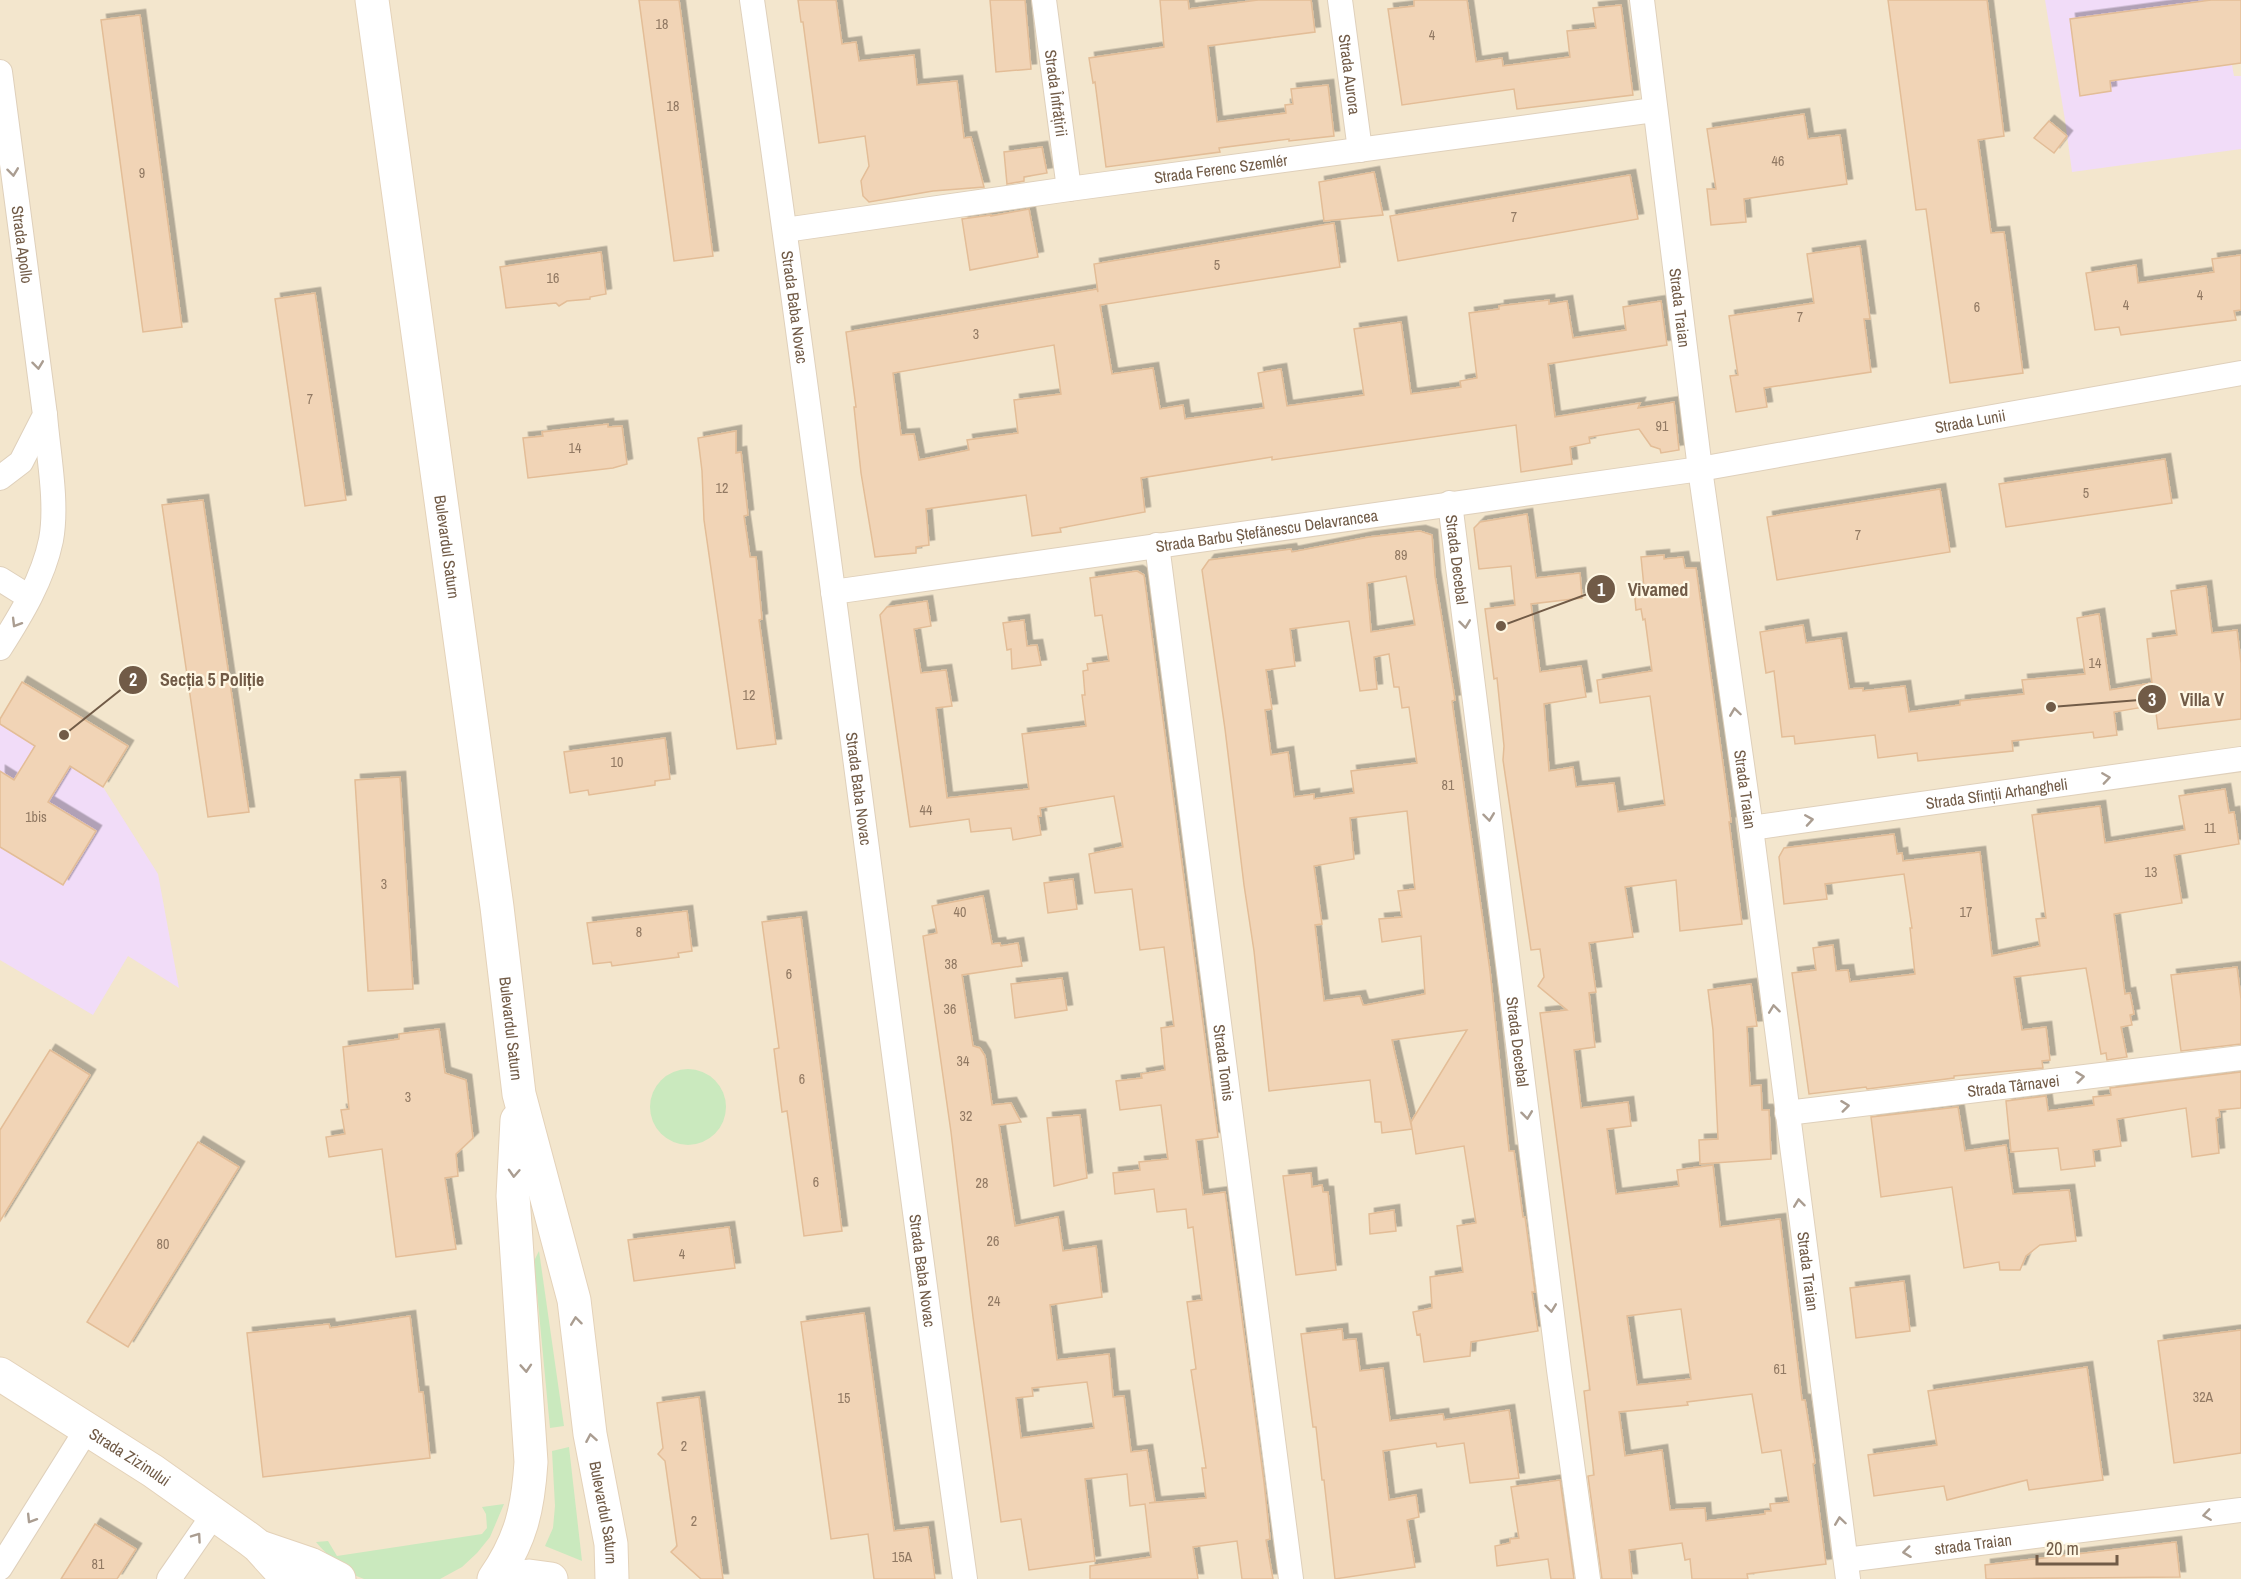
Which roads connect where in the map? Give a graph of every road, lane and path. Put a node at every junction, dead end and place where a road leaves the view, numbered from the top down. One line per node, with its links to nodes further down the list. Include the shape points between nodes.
1 (372, 0): 24 (main road, Bulevardul Saturn, via 497,907)
2 (752, 0): 10 (street, Strada Baba Novac)
3 (1044, 0): 9 (street, Strada Înfrățirii)
4 (1340, 0): 8 (street, Strada Aurora)
5 (1642, 0): 7 (street, Strada Traian)
6 (0, 72): 12 (street, Strada Apollo, one-way to 12)
7 (1654, 110): 8 (street, Strada Ferenc Szemlér); 13 (street, Strada Traian)
8 (1360, 150): 9 (street, Strada Ferenc Szemlér)
9 (1069, 189): 10 (street, Strada Ferenc Szemlér)
10 (785, 230): 18 (street, Strada Baba Novac)
11 (2241, 373): 13 (street, Strada Lunii)
12 (45, 415): 14 (street, via 21,462); 19 (street, Strada Apollo, via 53,496 51,539)
13 (1701, 469): 15 (street, Strada Barbu Ștefănescu Delavrancea); 22 (street, Strada Traian, one-way to 13)
14 (0, 478)
15 (1450, 503): 16 (street, Strada Barbu Ștefănescu Delavrancea); 42 (street, Strada Decebal, one-way to 42)
16 (1157, 545): 18 (street, Strada Barbu Ștefănescu Delavrancea); 41 (street, Strada Tomis)
17 (0, 579): 19 (street)
18 (833, 592): 40 (street, Strada Baba Novac)
19 (29, 597): 20 (street, Strada Apollo, one-way to 20)
20 (0, 648)
21 (2241, 759): 22 (street, Strada Sfinții Arhangheli, one-way to 21)
22 (1751, 828): 25 (street, Strada Traian, one-way to 22)
23 (2241, 1058): 25 (street, Strada Târnavei, one-way to 23)
24 (519, 1094): 36 (main road, Bulevardul Saturn, one-way to 36, via 513,1196 530,1486 520,1531); 39 (main road, Bulevardul Saturn, one-way to 24, via 611,1544 590,1434 574,1300)
25 (1787, 1113): 32 (street, Strada Traian, one-way to 25)
26 (0, 1374): 27 (main road, Strada Zizinului)
27 (87, 1429): 29 (main road, Strada Zizinului); 31 (street, one-way to 31)
28 (2241, 1510): 32 (street, strada Traian, one-way to 32)
29 (214, 1514): 30 (main road, Strada Zizinului); 33 (street, one-way to 29)
30 (258, 1546): 34 (main road, Strada Zizinului); 35 (main road, Strada Zizinului)
31 (0, 1568)
32 (1847, 1570)
33 (169, 1579)
34 (288, 1579)
35 (339, 1579)
36 (494, 1579)
37 (506, 1579): 38 (main road)
38 (551, 1579)
39 (612, 1579)
40 (965, 1579)
41 (1291, 1579)
42 (1588, 1579)

